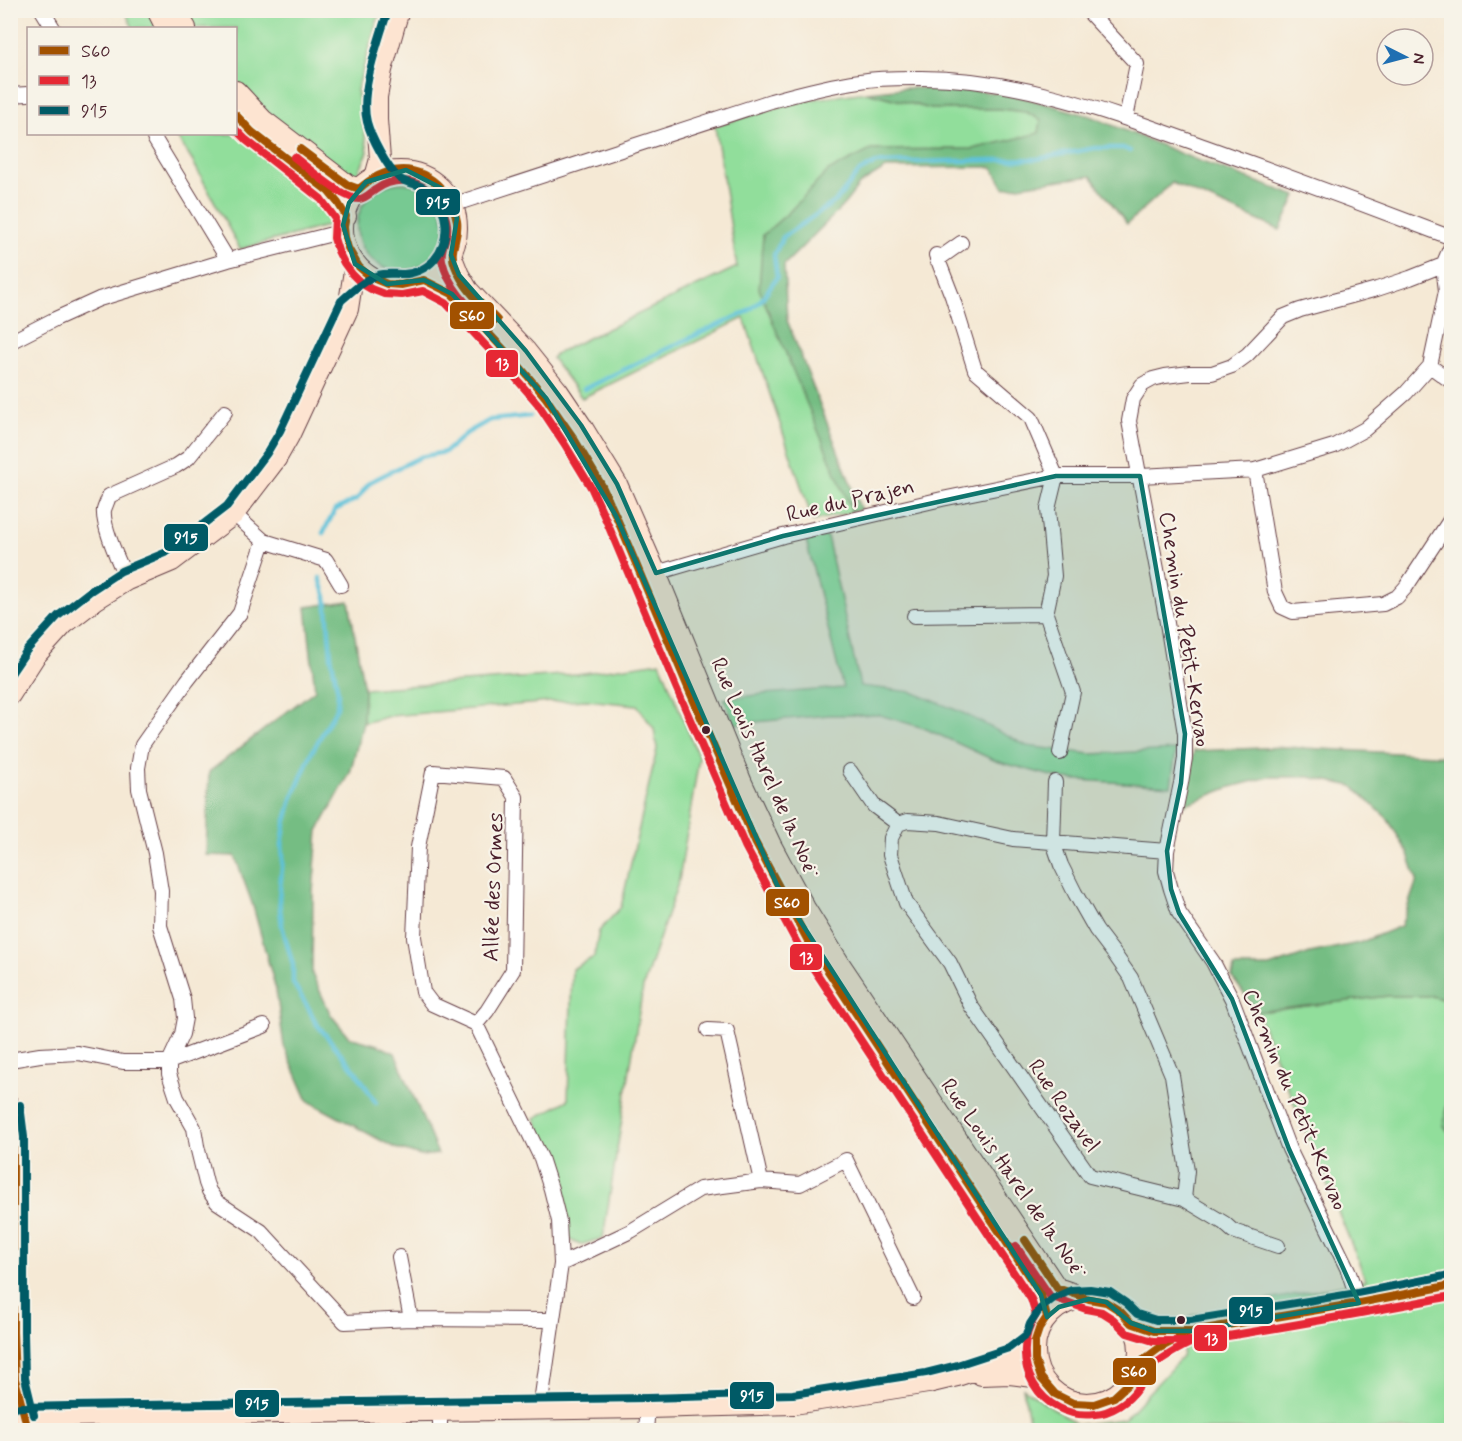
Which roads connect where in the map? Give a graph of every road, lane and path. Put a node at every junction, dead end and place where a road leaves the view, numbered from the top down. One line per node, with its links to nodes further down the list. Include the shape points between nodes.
1 (42, 10): 6 (street)
2 (157, 10): 7 (main road)
3 (175, 10): 8 (main road)
4 (399, 10): 14 (main road, via 382,70)
5 (1087, 10): 13 (street, via 1137,64)
6 (52, 27)
7 (166, 27)
8 (185, 27)
9 (237, 92): 18 (main road, via 262,120 348,185)
10 (10, 94): 11 (street)
11 (27, 94)
12 (237, 116): 20 (main road, via 328,191 338,203)
13 (1126, 118): 19 (street, via 1013,87 916,78 862,81 771,101); 21 (street)
14 (377, 120): 16 (main road); 17 (main road, via 380,159)
15 (154, 138): 25 (street)
16 (406, 170): 17 (main road); 19 (main road, via 430,179)
17 (375, 177): 18 (main road)
18 (359, 189): 20 (main road, via 349,203)
19 (452, 205): 24 (main road, via 457,237)
20 (345, 223): 25 (street); 26 (main road, via 346,247)
21 (1452, 238)
22 (961, 243): 36 (street, via 937,257 975,370 1030,418)
23 (1452, 244): 27 (street)
24 (451, 255): 28 (main road); 41 (main road, Rue Louis Harel de la Noë, via 468,290 526,351 581,425 617,484)
25 (228, 260): 31 (street, via 99,299)
26 (356, 264): 29 (main road, via 369,276); 30 (main road)
27 (1443, 265): 32 (street, via 1446,291); 37 (street, Chemin du Petit-Kervao, via 1283,317 1232,366 1212,373 1165,376 1142,385 1133,399 1129,421)
28 (424, 280): 29 (main road, via 406,285); 69 (main road, Rue Louis Harel de la Noë, via 452,294 521,368 573,437 616,516 777,885 807,939 1041,1295)
29 (387, 284): 30 (main road, via 365,294)
30 (348, 309): 38 (main road, via 289,436)
31 (11, 340)
32 (1430, 366): 33 (street); 35 (street, Rue du Prajen, via 1365,429 1334,446)
33 (1452, 382)
34 (225, 412): 42 (street, via 188,458 109,496 104,510 105,525)
35 (1255, 470): 37 (street, Rue du Prajen); 39 (street, via 1275,592 1282,607 1293,612 1383,604 1397,597)
36 (1056, 476): 37 (street, Rue du Prajen); 41 (street, Rue du Prajen, via 783,536); 44 (street, via 1048,509 1054,576)
37 (1140, 476): 52 (street, Chemin du Petit-Kervao, via 1185,734 1185,758)
38 (234, 514): 40 (street); 42 (main road, via 172,561)
39 (1452, 517)
40 (264, 541): 43 (street, via 326,560); 57 (street, via 240,613 142,745 139,789 161,891 160,926 183,999 185,1018)
41 (656, 573): 67 (main road, Rue Louis Harel de la Noë, via 742,783 805,908 1057,1288)
42 (128, 580): 46 (main road, via 64,624 35,656)
43 (341, 585)
44 (1046, 614): 45 (street); 47 (street, via 1073,692)
45 (914, 616)
46 (11, 692)
47 (1060, 753)
48 (850, 771): 50 (street, via 874,806)
49 (1055, 782): 51 (street)
50 (898, 824): 51 (street, via 939,823 1013,839); 61 (street, Rue Rozavel, via 891,838 890,855 906,903 950,963 971,1006 1090,1176)
51 (1053, 842): 52 (street); 61 (street, via 1096,930 1131,978 1172,1075 1187,1171)
52 (1167, 851): 68 (street, Chemin du Petit-Kervao, via 1166,871 1179,913 1213,962 1232,999 1289,1149 1348,1270)
53 (476, 1024): 53 (street, Allée des Ormes, via 432,1004 423,992 414,937 418,847 433,772 504,778 516,797 513,970); 64 (street, via 541,1158 558,1221)
54 (264, 1026): 57 (street)
55 (708, 1030): 60 (street, via 727,1031)
56 (10, 1060): 57 (street, via 78,1053 123,1062)
57 (169, 1062): 70 (street, via 177,1098 194,1128 206,1184 217,1202 261,1231 345,1323)
58 (10, 1106): 59 (main road)
59 (12, 1137): 81 (main road, via 15,1379)
60 (761, 1181): 64 (street, via 700,1189 631,1231); 66 (street, via 800,1184 846,1161)
61 (1184, 1199): 62 (street, Rue Rozavel, via 1233,1231)
62 (1278, 1246)
63 (399, 1257): 70 (street)
64 (561, 1264): 71 (street)
65 (1452, 1285): 68 (main road)
66 (913, 1298)
67 (1089, 1299): 69 (main road, via 1074,1300); 72 (main road, via 1106,1302)
68 (1359, 1303): 73 (main road)
69 (1047, 1317): 74 (main road)
70 (411, 1319): 71 (street)
71 (553, 1320): 79 (street)
72 (1131, 1323): 73 (main road, via 1154,1331); 75 (main road, via 1139,1343)
73 (1192, 1331): 75 (main road)
74 (1035, 1341): 76 (main road, via 1014,1357); 77 (main road, via 1035,1360)
75 (1138, 1364): 77 (main road, via 1130,1383 1114,1397 1094,1404 1073,1403 1055,1394)
76 (957, 1376): 77 (main road, via 1010,1374); 78 (main road, via 794,1404)
77 (1041, 1378)
78 (648, 1408): 79 (main road); 83 (street)
79 (540, 1409): 80 (main road)
80 (440, 1411): 81 (main road); 82 (street)
81 (21, 1422)
82 (440, 1431)
83 (646, 1431)

